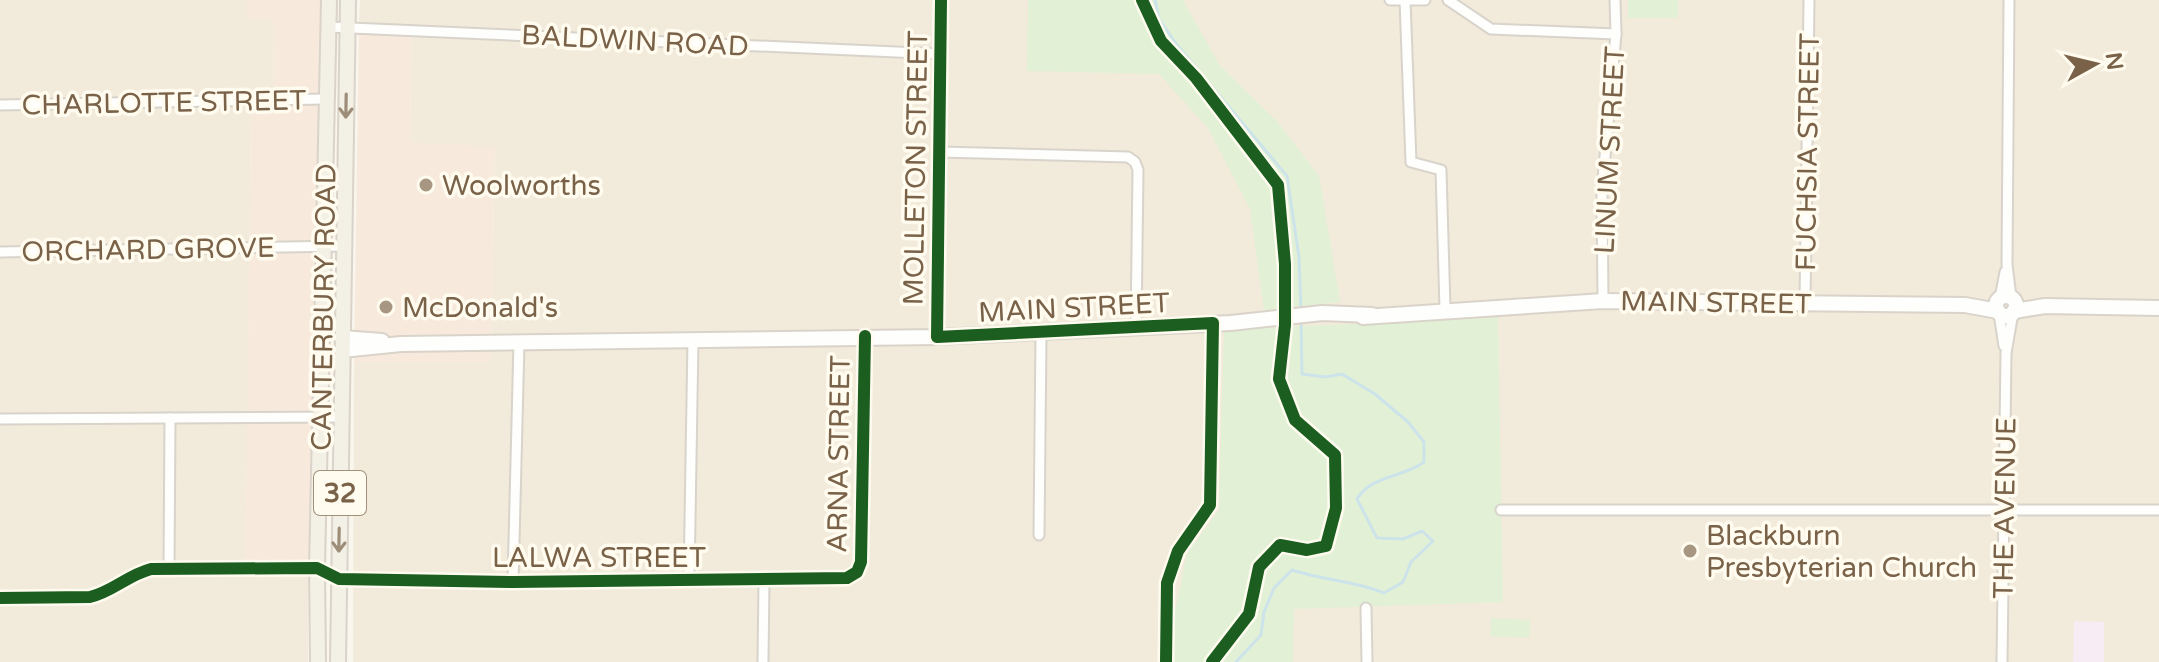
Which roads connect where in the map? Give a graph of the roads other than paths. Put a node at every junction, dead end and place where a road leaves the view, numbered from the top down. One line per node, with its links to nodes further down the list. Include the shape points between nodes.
1 (329, 0): 11 (main road, CANTERBURY ROAD / 32)
2 (348, 0): 12 (main road, CANTERBURY ROAD / 32)
3 (941, 0): 14 (street, MOLLETON STREET)
4 (1390, 0): 5 (street)
5 (1405, 0): 6 (street); 25 (street, via 1411,162 1441,170)
6 (1425, 0)
7 (1448, 0): 13 (street, via 1491,29)
8 (1615, 0): 13 (street, LINUM STREET)
9 (1809, 0): 22 (street, FUCHSIA STREET)
10 (2009, 0): 23 (street, THE AVENUE)
11 (329, 27): 12 (street, BALDWIN ROAD); 15 (main road, CANTERBURY ROAD / 32)
12 (348, 28): 14 (street, BALDWIN ROAD); 19 (main road, CANTERBURY ROAD / 32, one-way to 19)
13 (1616, 34): 21 (street, LINUM STREET, via 1602,190)
14 (941, 54): 17 (street, MOLLETON STREET)
15 (327, 99): 16 (street, CHARLOTTE STREET); 18 (main road, CANTERBURY ROAD / 32)
16 (0, 105)
17 (940, 152): 27 (street, via 1128,157 1135,162); 30 (street, MOLLETON STREET)
18 (325, 246): 19 (street, ORCHARD GROVE); 20 (street, ORCHARD GROVE); 33 (main road, CANTERBURY ROAD / 32)
19 (344, 246): 34 (main road, CANTERBURY ROAD / 32)
20 (0, 252)
21 (1603, 301): 22 (street, MAIN STREET); 25 (street, MAIN STREET)
22 (1805, 303): 23 (street, MAIN STREET)
23 (2006, 305): 24 (street, MAIN STREET); 39 (street, THE AVENUE)
24 (2159, 308)
25 (1445, 309): 26 (street, MAIN STREET)
26 (1213, 323): 27 (street, MAIN STREET); 55 (street, via 1210,505 1178,551 1167,583)
27 (1136, 328): 28 (street, MAIN STREET)
28 (1041, 334): 30 (street, MAIN STREET); 42 (street)
29 (865, 336): 30 (street, MAIN STREET); 31 (street, MAIN STREET); 45 (street, ARNA STREET)
30 (937, 337)
31 (693, 339): 32 (street, MAIN STREET); 48 (street)
32 (519, 342): 34 (street, MAIN STREET); 49 (street)
33 (323, 344): 34 (main road); 35 (main road, CANTERBURY ROAD / 32)
34 (342, 344): 36 (main road, CANTERBURY ROAD / 32)
35 (321, 417): 36 (street); 37 (street); 43 (main road, CANTERBURY ROAD / 32)
36 (341, 417): 46 (main road, CANTERBURY ROAD / 32, one-way to 46)
37 (170, 418): 38 (street); 44 (street)
38 (0, 419)
39 (2004, 509): 40 (street); 41 (street); 57 (street, THE AVENUE)
40 (1501, 510)
41 (2159, 510)
42 (1039, 535)
43 (317, 568): 44 (street); 46 (street); 52 (main road, CANTERBURY ROAD / 32)
44 (169, 569): 50 (street, via 135,573 90,597)
45 (857, 572): 47 (street, LALWA STREET, via 847,578)
46 (339, 579): 49 (street, LALWA STREET); 53 (main road, CANTERBURY ROAD / 32)
47 (764, 580): 48 (street, LALWA STREET); 54 (street)
48 (689, 581): 49 (street, LALWA STREET)
49 (513, 582)
50 (0, 598)
51 (1366, 608): 56 (street)
52 (318, 662)
53 (338, 662)
54 (763, 662)
55 (1166, 662)
56 (1367, 662)
57 (2002, 662)

